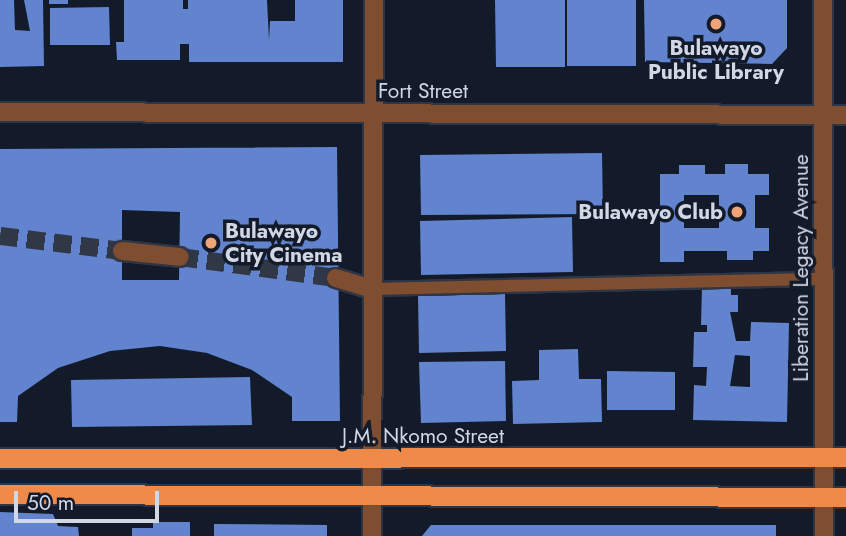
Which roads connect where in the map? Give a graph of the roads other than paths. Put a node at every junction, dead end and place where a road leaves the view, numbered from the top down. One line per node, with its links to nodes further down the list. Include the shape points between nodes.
1 (374, 0): 4 (street)
2 (823, 0): 5 (street, Liberation Legacy Avenue)
3 (0, 112): 4 (street, Fort Street)
4 (373, 113): 5 (street, Fort Street); 11 (street)
5 (823, 114): 6 (street, Fort Street); 10 (street, Liberation Legacy Avenue)
6 (846, 114)
7 (122, 251): 8 (street)
8 (180, 257)
9 (336, 278): 11 (street)
10 (823, 279): 11 (lane); 12 (street, Liberation Legacy Avenue)
11 (372, 289): 15 (street)
12 (824, 457): 13 (highway, J.M. Nkomo Street); 15 (highway, J.M. Nkomo Street); 18 (street, Liberation Legacy Avenue)
13 (846, 457)
14 (0, 458): 15 (highway, J.M. Nkomo Street)
15 (372, 459): 17 (street)
16 (0, 494): 17 (highway)
17 (372, 495): 18 (highway); 20 (street)
18 (824, 497): 19 (highway); 21 (street, Liberation Legacy Avenue)
19 (846, 497)
20 (372, 536)
21 (824, 536)

